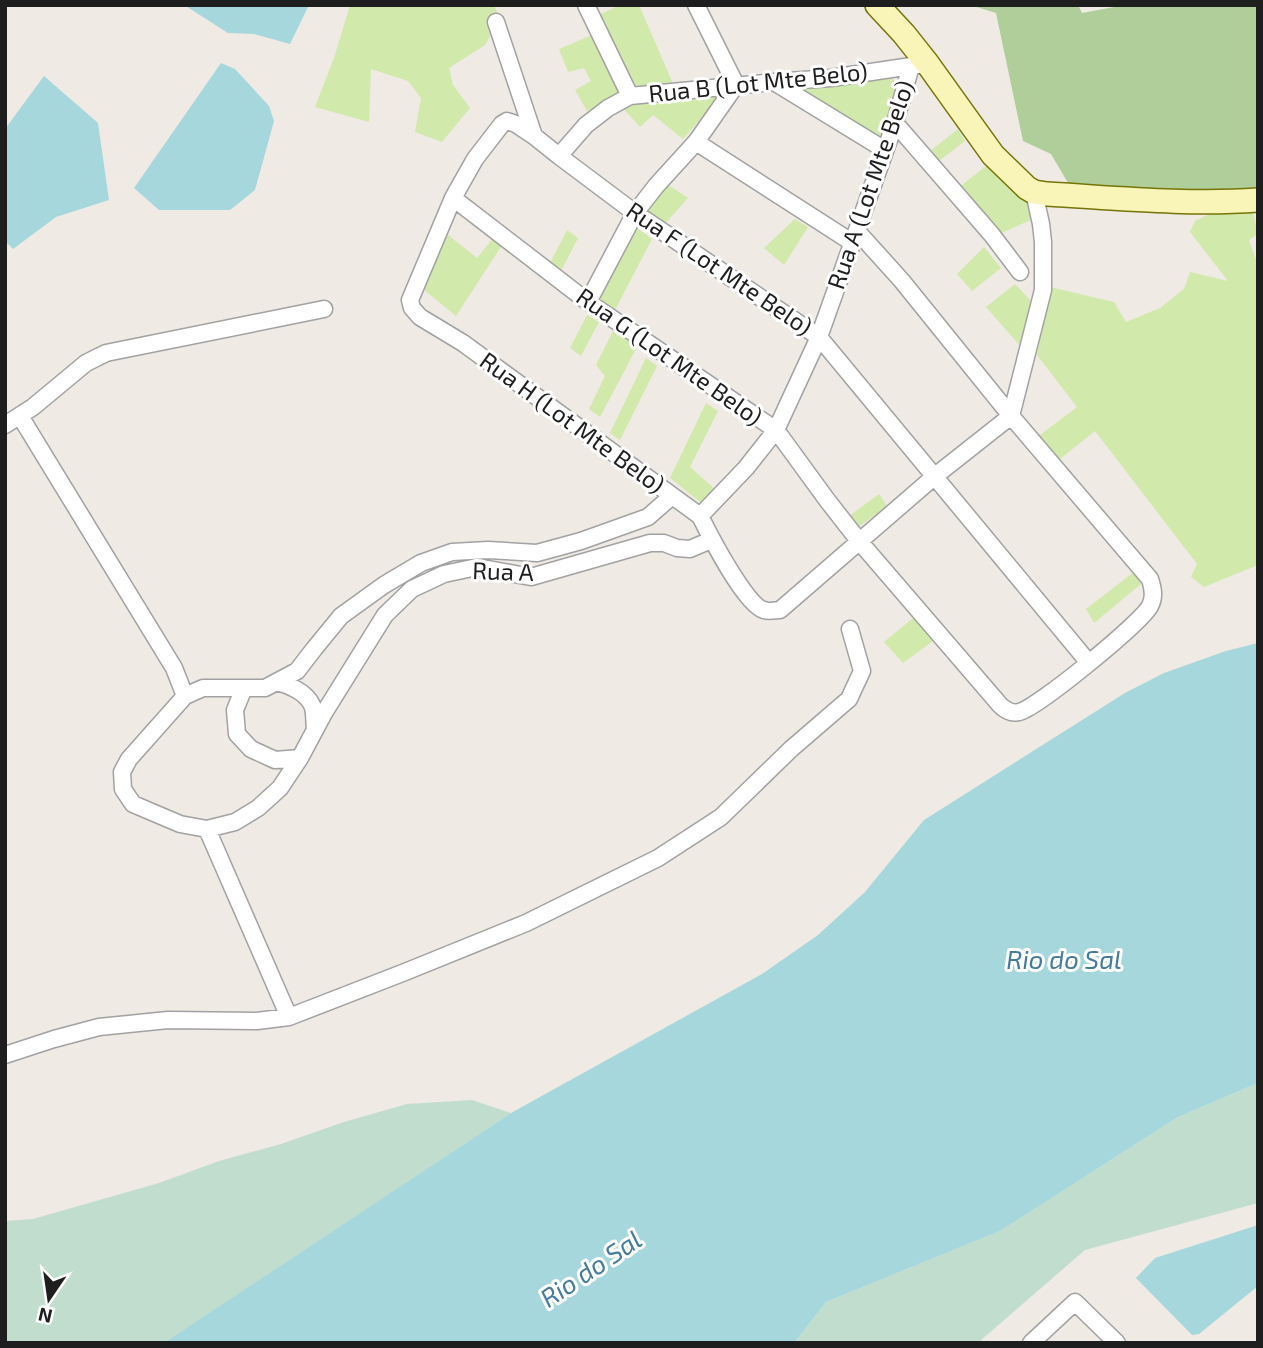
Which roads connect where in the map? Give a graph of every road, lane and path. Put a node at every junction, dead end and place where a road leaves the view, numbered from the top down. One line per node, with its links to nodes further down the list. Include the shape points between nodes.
1 (586, 5): 8 (street)
2 (696, 5): 7 (street)
3 (877, 5): 5 (street, via 904,34)
4 (496, 22): 10 (street)
5 (919, 65): 6 (street, Rua B (Lot Mte Belo)); 9 (street, Rua A (Lot Mte Belo)); 14 (street, via 993,155)
6 (774, 82): 7 (street, Rua B (Lot Mte Belo)); 12 (street)
7 (736, 85): 8 (street, Rua B (Lot Mte Belo)); 11 (street)
8 (630, 96): 13 (street, via 586,125)
9 (895, 123): 12 (street, Rua A (Lot Mte Belo)); 19 (street)
10 (534, 136): 13 (street, Rua F (Lot Mte Belo)); 15 (street, Rua F (Lot Mte Belo), via 506,121 475,159)
11 (696, 142): 17 (street); 18 (street)
12 (885, 150): 18 (street, Rua A (Lot Mte Belo))
13 (559, 156): 17 (street, Rua F (Lot Mte Belo))
14 (1034, 192): 16 (street, via 1180,202); 24 (street, via 1043,242 1043,290)
15 (453, 198): 20 (street, Rua G (Lot Mte Belo)); 28 (street, Rua H (Lot Mte Belo), via 411,296 412,308)
16 (1258, 200)
17 (635, 213): 20 (street); 22 (street, Rua F (Lot Mte Belo))
18 (855, 237): 22 (street, Rua A (Lot Mte Belo)); 24 (street, via 902,281)
19 (1020, 272)
20 (588, 302): 26 (street, Rua G (Lot Mte Belo))
21 (324, 309): 23 (street, via 106,352)
22 (819, 337): 26 (street, Rua A (Lot Mte Belo)); 27 (street, Rua F (Lot Mte Belo))
23 (20, 416): 25 (street); 41 (street, via 174,668)
24 (1011, 416): 27 (street); 35 (street, via 1150,579 1152,602 1143,616)
25 (5, 425)
26 (776, 430): 29 (street, Rua A (Lot Mte Belo)); 32 (street, Rua G (Lot Mte Belo))
27 (935, 476): 32 (street); 35 (street, Rua F (Lot Mte Belo))
28 (672, 496): 29 (street, Rua H (Lot Mte Belo)); 30 (street, Rua A)
29 (700, 516): 31 (street, Rua H (Lot Mte Belo))
30 (648, 517): 33 (street); 36 (street, Rua A, via 537,553 452,552 421,563 341,616)
31 (711, 540): 32 (street, Rua H (Lot Mte Belo), via 750,600 763,610 780,610); 33 (street, Rua A, via 690,549)
32 (859, 541): 35 (street, Rua G (Lot Mte Belo), via 1008,711 1032,706)
33 (664, 542): 40 (street, Rua A, via 531,577 477,567 444,574 412,589 385,615)
34 (850, 629): 46 (street, via 862,671 849,699 721,817 658,858 526,923)
35 (1089, 663)
36 (297, 671): 37 (street, Rua A); 39 (street)
37 (277, 682): 38 (street, Rua A, via 265,688); 39 (street)
38 (244, 688): 41 (street, Rua A, via 203,688); 44 (street, via 235,710 237,734 251,749 275,760)
39 (299, 691): 42 (street)
40 (337, 693): 42 (street); 43 (street, Rua A)
41 (185, 696): 45 (street, via 129,759 122,772 123,789 133,804 150,812 180,824)
42 (312, 705): 43 (street)
43 (316, 729): 44 (street, Rua A)
44 (300, 758): 45 (street, Rua A, via 280,788 258,808 235,821)
45 (208, 828): 46 (street)
46 (289, 1017): 47 (street, via 99,1027)
47 (5, 1055)
48 (1031, 1343): 49 (street, via 1075,1302)
49 (1117, 1343)

